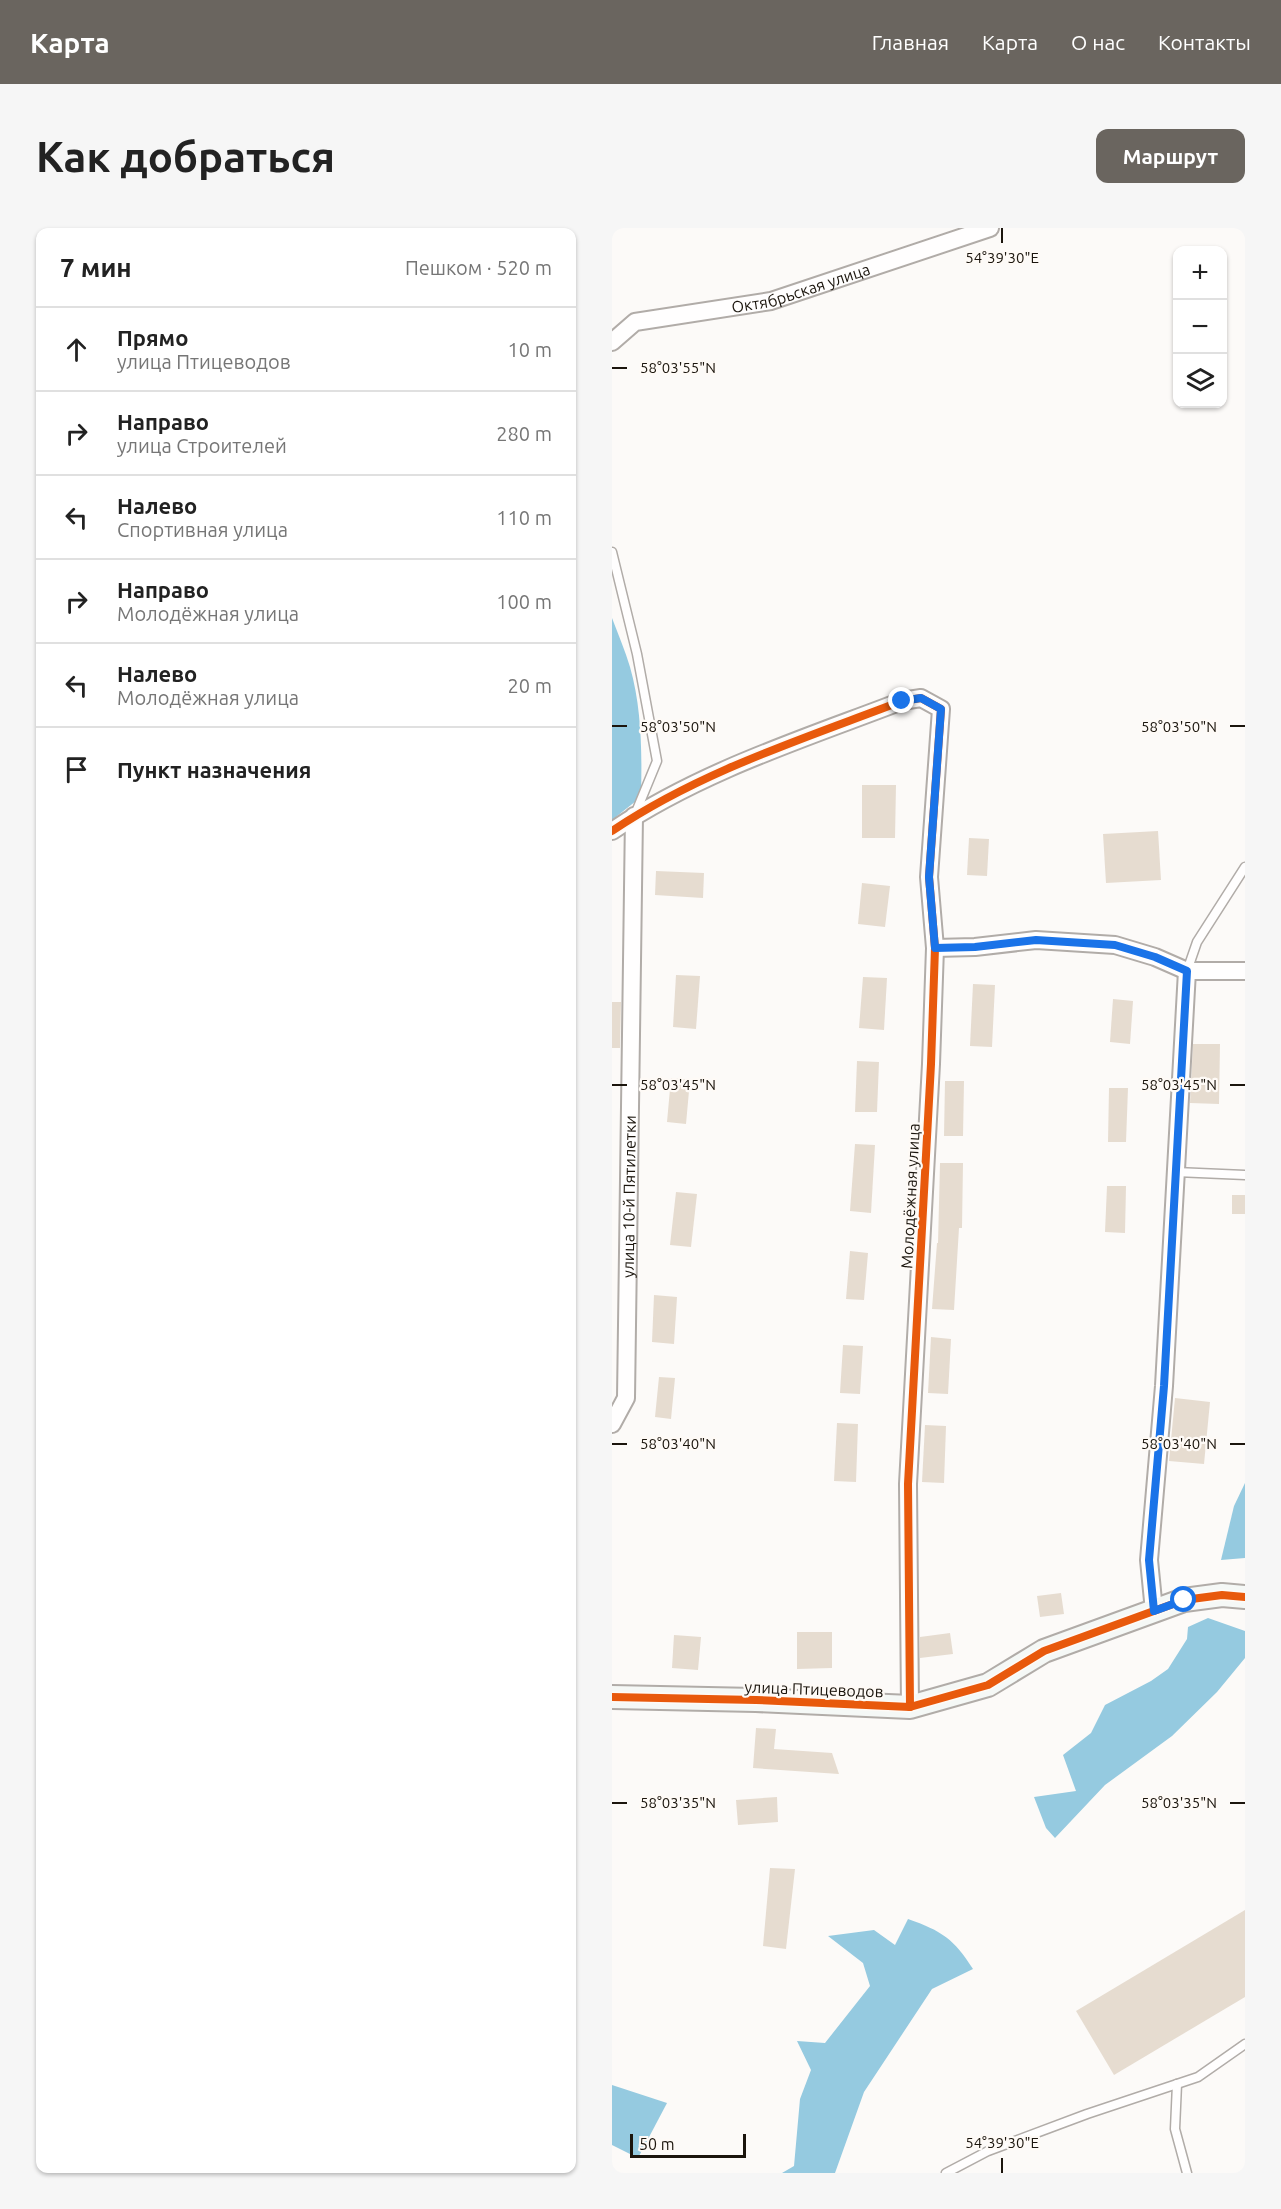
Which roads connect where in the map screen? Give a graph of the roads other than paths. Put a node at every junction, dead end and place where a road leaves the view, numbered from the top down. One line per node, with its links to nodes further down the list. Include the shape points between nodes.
1 (990, 228): 2 (street, Октябрьская улица, via 771,301 635,322)
2 (612, 342)
3 (612, 552): 4 (lane, via 657,761)
4 (634, 816): 5 (street); 7 (street, Молодёжная улица, via 723,769 902,701 921,698 941,709 929,877); 12 (street, улица 10-й Пятилетки, via 626,1398)
5 (612, 831)
6 (1245, 867): 8 (lane, via 1197,942)
7 (935, 948): 8 (street, via 1036,940 1115,945); 16 (street, Молодёжная улица, via 908,1484)
8 (1187, 971): 9 (street); 10 (street)
9 (1245, 971)
10 (1176, 1172): 11 (lane); 14 (street, via 1149,1560)
11 (1245, 1174)
12 (612, 1424)
13 (1245, 1597): 14 (street, улица Птицеводов, via 1222,1595 1184,1600)
14 (1154, 1611): 16 (street, улица Птицеводов, via 1044,1651 988,1685)
15 (612, 1697): 16 (street, улица Птицеводов)
16 (910, 1707)
17 (1245, 2044): 18 (lane, via 1198,2077)
18 (1177, 2084): 19 (lane, via 988,2151); 20 (lane, via 1175,2129)
19 (946, 2173)
20 (1187, 2173)

